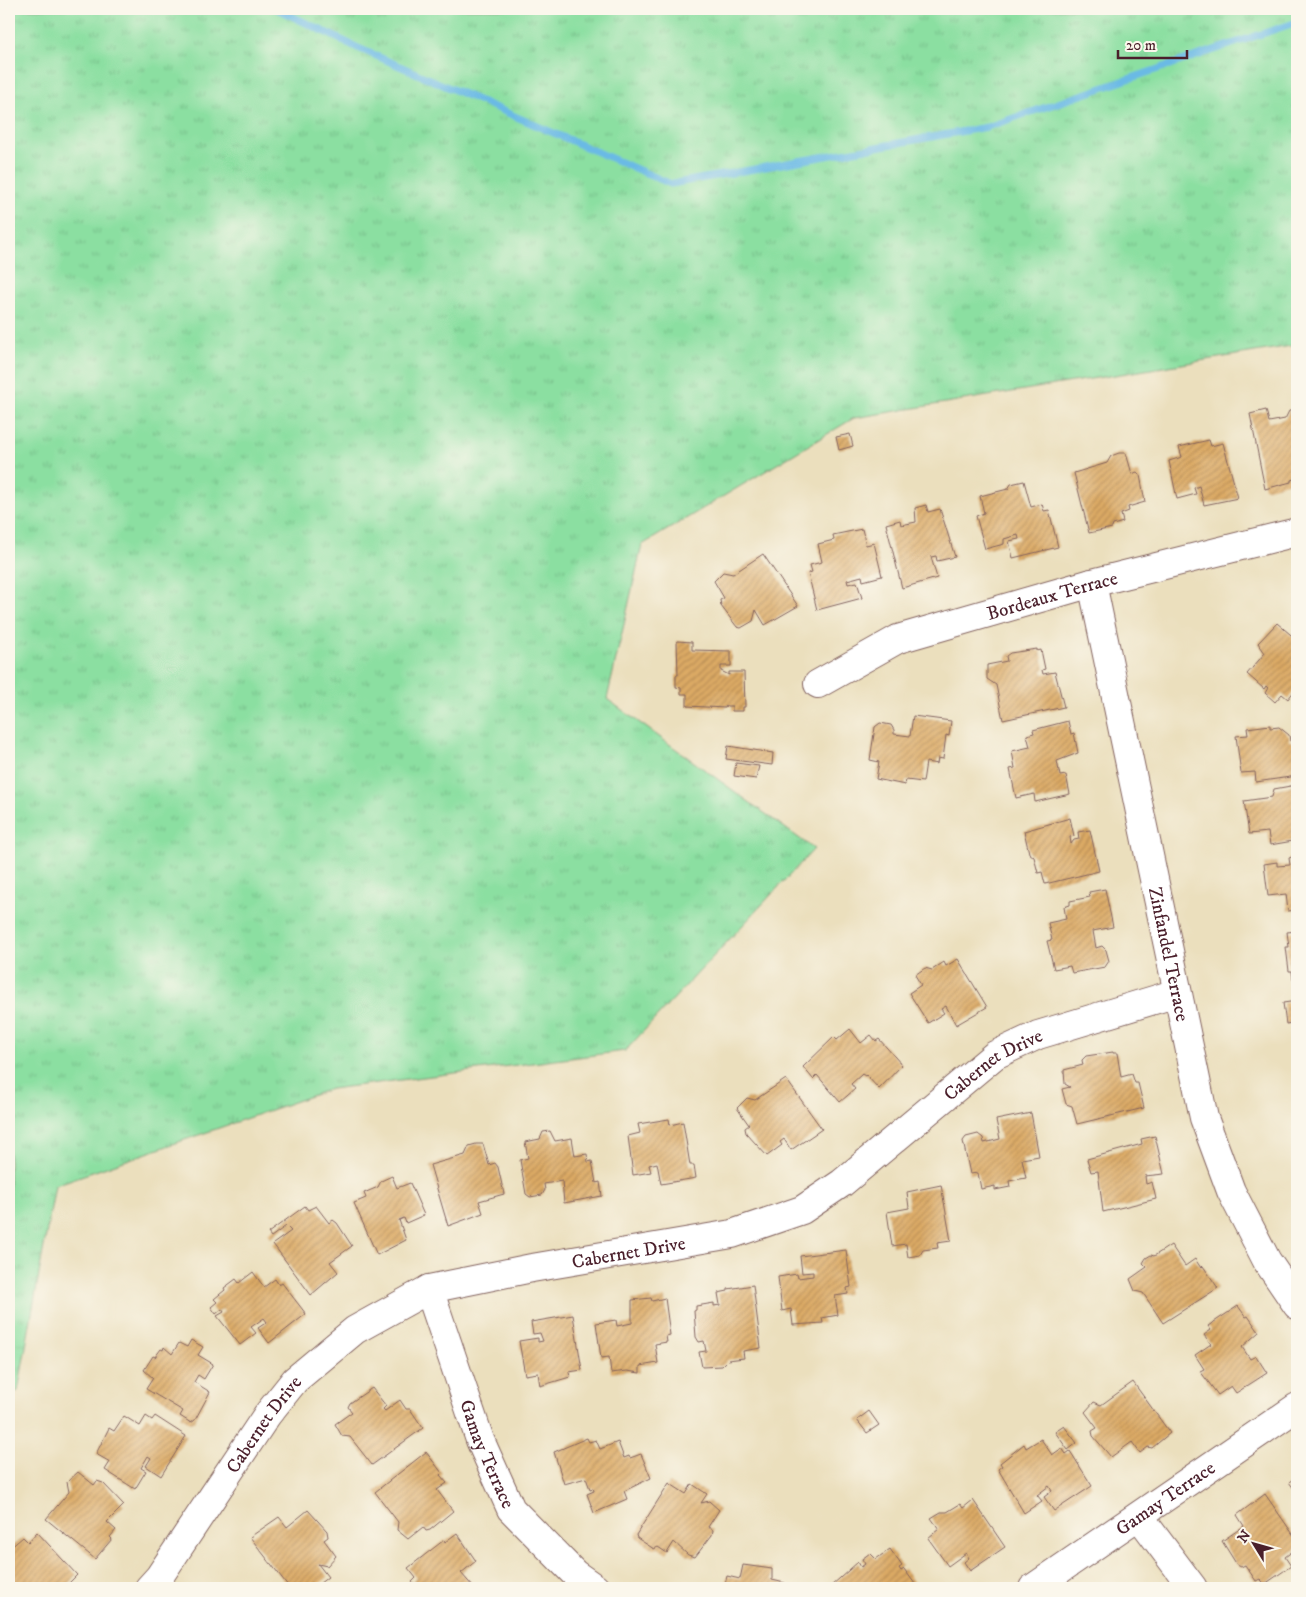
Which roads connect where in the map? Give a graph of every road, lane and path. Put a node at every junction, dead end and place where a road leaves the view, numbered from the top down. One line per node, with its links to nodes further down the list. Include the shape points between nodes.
1 (1297, 532): 2 (street, Bordeaux Terrace)
2 (1092, 583): 3 (street, Bordeaux Terrace, via 898,639); 4 (street, Zinfandel Terrace)
3 (818, 684)
4 (1177, 993): 5 (street, Cabernet Drive, via 1038,1035 995,1055 850,1177 802,1210 732,1234 532,1268); 6 (street, Zinfandel Terrace, via 1204,1118 1231,1191 1267,1261)
5 (428, 1290): 9 (street, Cabernet Drive, via 355,1330 295,1380 267,1415); 10 (street, Gamay Terrace, via 480,1440 511,1509 575,1574)
6 (1297, 1305)
7 (1297, 1407): 8 (street, Gamay Terrace)
8 (1139, 1516): 11 (street, Gamay Terrace); 12 (street)
9 (149, 1588)
10 (594, 1588)
11 (1033, 1588)
12 (1193, 1588)

